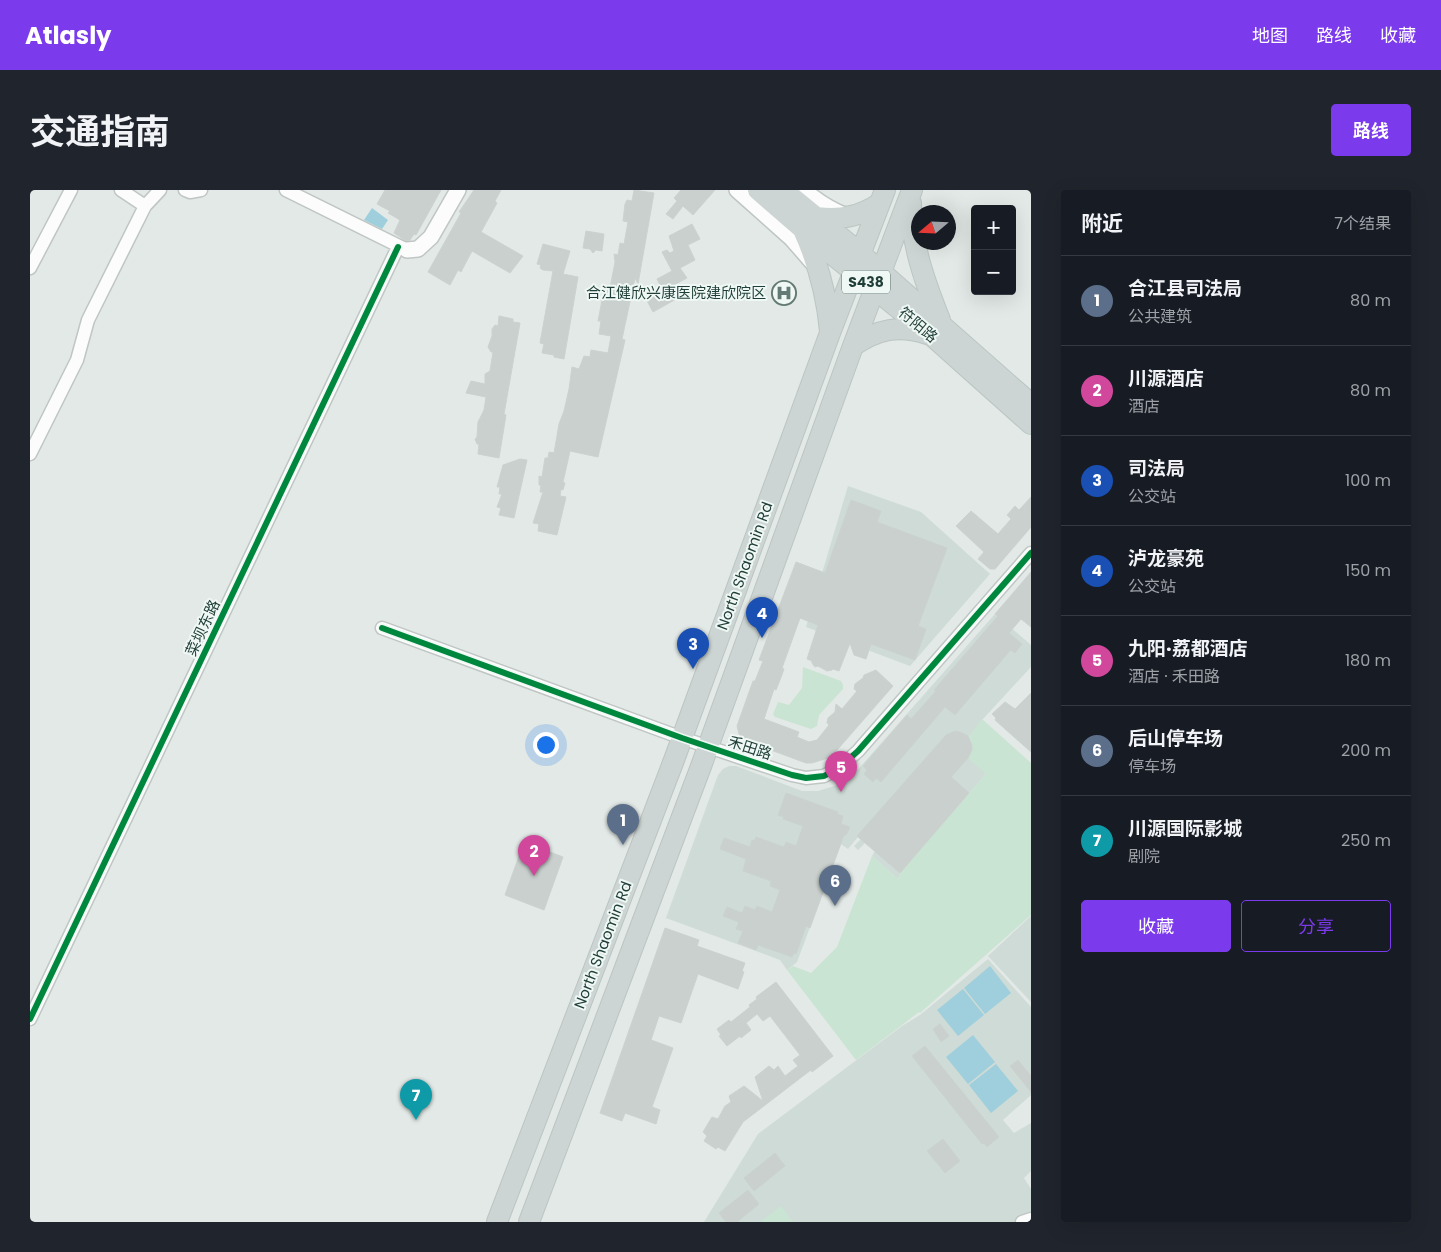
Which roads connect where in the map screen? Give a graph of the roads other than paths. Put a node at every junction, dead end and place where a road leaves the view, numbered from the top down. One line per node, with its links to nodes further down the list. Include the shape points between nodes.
1 (71, 190): 19 (street)
2 (121, 190): 14 (street)
3 (160, 190): 14 (street)
4 (185, 190): 5 (street)
5 (201, 190)
6 (286, 190): 17 (street)
7 (458, 190): 17 (street, via 431,237 418,249)
8 (737, 190): 20 (street, via 802,249)
9 (758, 190): 16 (main road, 符阳路 / S438)
10 (783, 190): 16 (main road, 符阳路 / S438)
11 (804, 190): 15 (street, via 831,210)
12 (912, 191): 21 (main road, North Shaomin Rd); 22 (main road, via 912,225)
13 (883, 197): 15 (main road, via 870,211); 18 (main road, North Shaomin Rd)
14 (145, 206): 29 (street, via 88,320 77,360)
15 (850, 217): 16 (main road)
16 (810, 223): 18 (main road, 符阳路 / S438); 20 (main road, via 810,246)
17 (402, 248): 34 (street, 菜坝东路)
18 (858, 263): 21 (main road, 符阳路 / S438); 23 (main road, North Shaomin Rd)
19 (30, 268)
20 (818, 272): 23 (main road)
21 (878, 281): 22 (main road, 符阳路 / S438); 24 (main road, North Shaomin Rd)
22 (936, 329): 24 (main road, via 891,329 866,337); 25 (main road, 符阳路 / S438); 28 (main road, 符阳路 / S438)
23 (830, 333): 26 (main road, North Shaomin Rd)
24 (853, 346): 27 (main road, North Shaomin Rd)
25 (1031, 404)
26 (800, 414): 27 (main road); 32 (main road, North Shaomin Rd)
27 (825, 423): 33 (main road, North Shaomin Rd)
28 (1031, 424)
29 (30, 454)
30 (1031, 553): 33 (street, 禾田路, via 858,751 830,774 806,778)
31 (382, 628): 32 (street, 禾田路)
32 (682, 738): 33 (street, 禾田路); 36 (main road, North Shaomin Rd)
33 (707, 747): 37 (main road, North Shaomin Rd)
34 (30, 1019)
35 (1031, 1219): 38 (street)
36 (497, 1222)
37 (528, 1222)
38 (1022, 1222)

